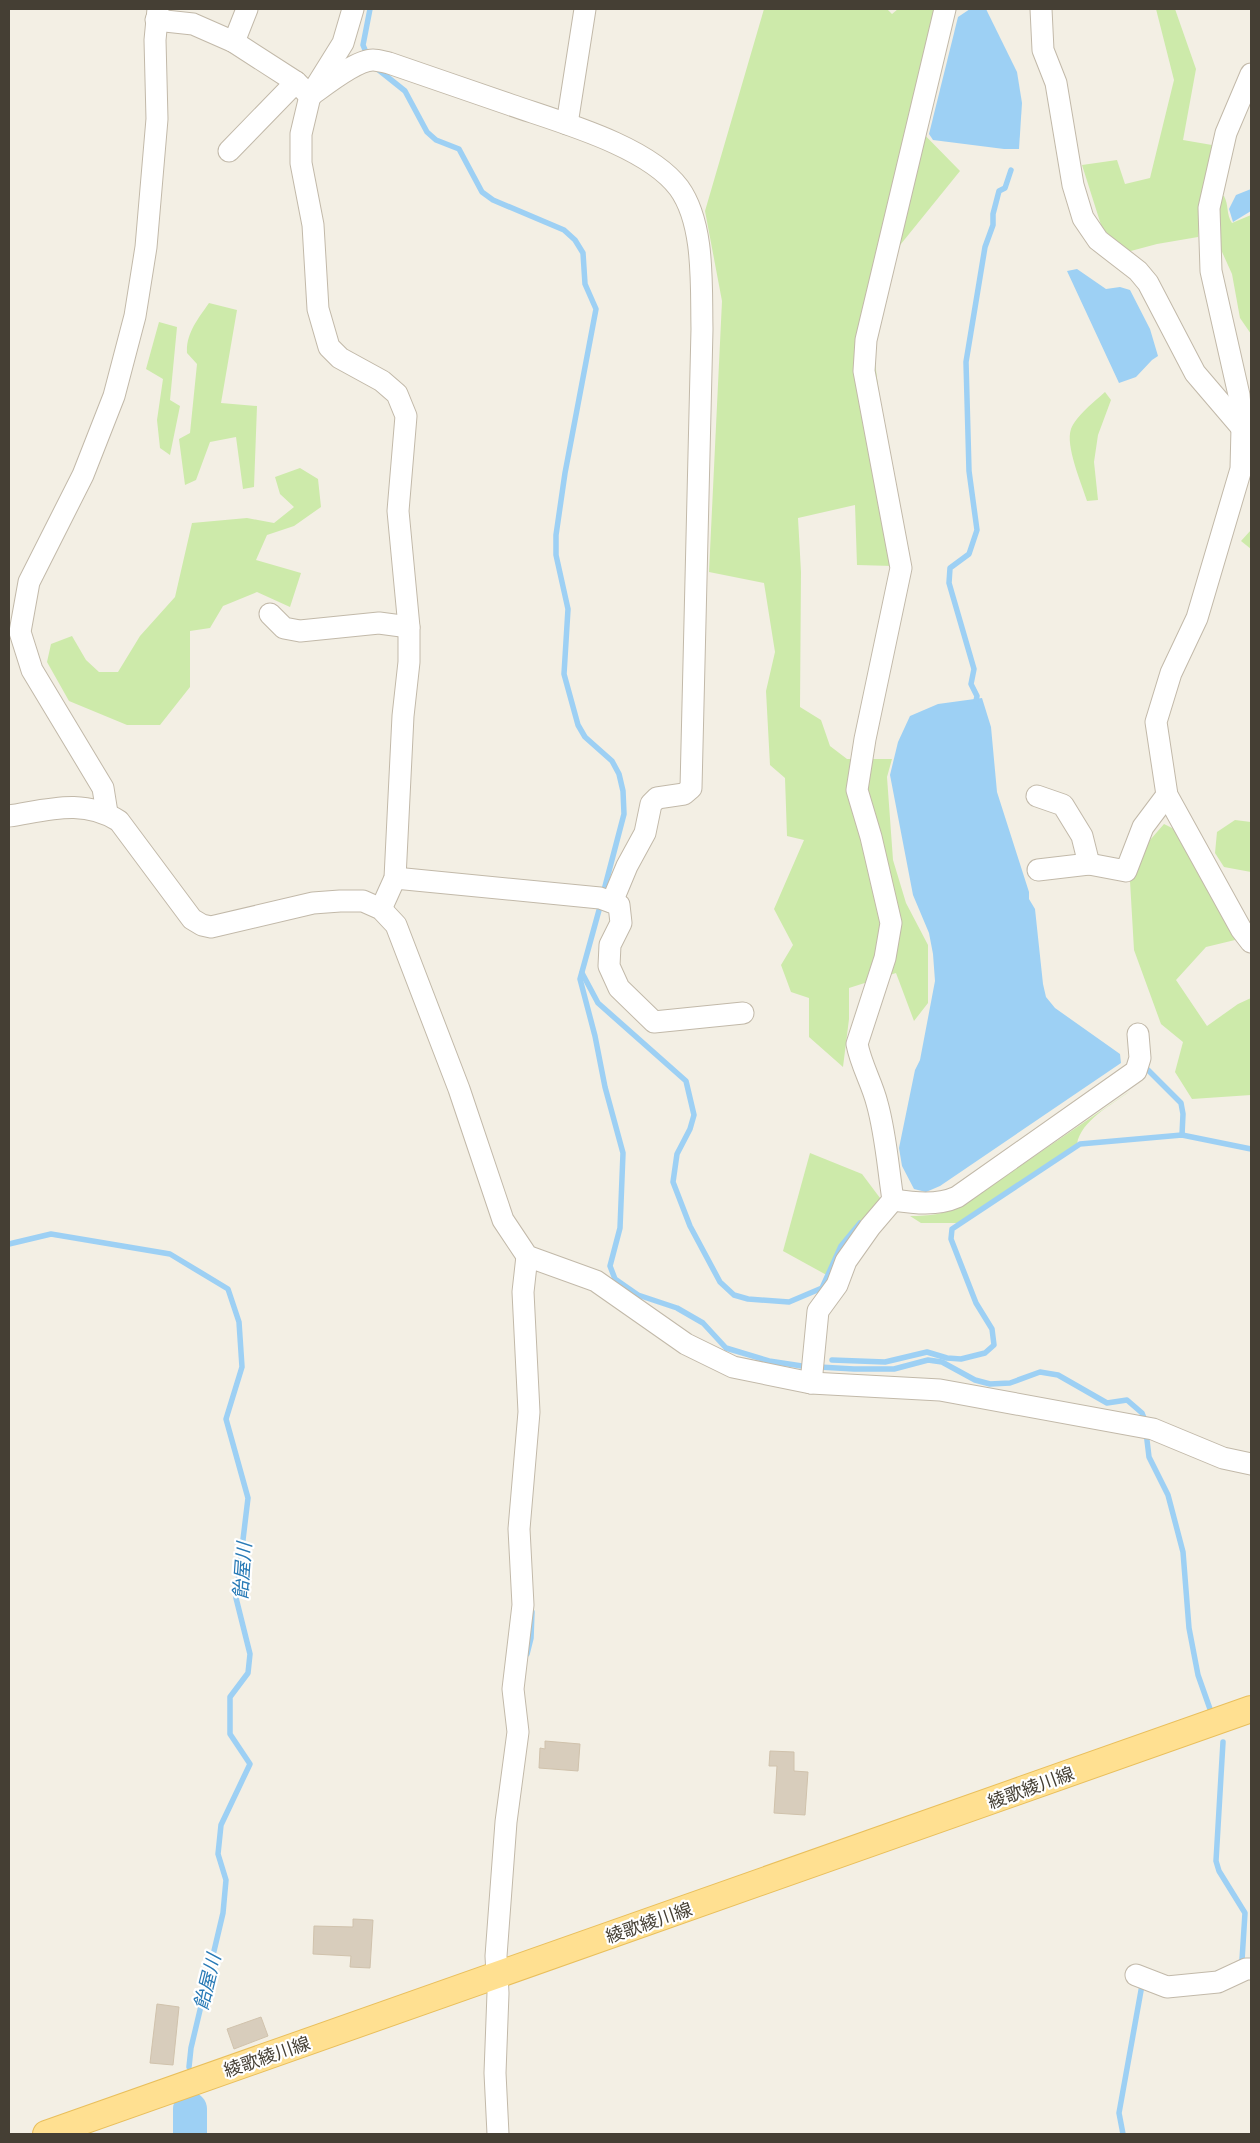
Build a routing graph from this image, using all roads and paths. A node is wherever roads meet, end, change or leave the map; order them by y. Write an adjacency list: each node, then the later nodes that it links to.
1 (247, 9): 7 (street)
2 (353, 9): 9 (street)
3 (585, 9): 10 (street)
4 (945, 9): 27 (street)
5 (1041, 9): 12 (street)
6 (157, 14): 7 (street); 17 (street)
7 (234, 42): 9 (street)
8 (1251, 74): 12 (street)
9 (303, 89): 10 (street); 11 (street); 14 (street)
10 (567, 124): 22 (street)
11 (229, 151)
12 (1242, 428): 15 (street)
13 (270, 614): 14 (street)
14 (409, 627): 21 (street)
15 (1167, 795): 19 (street); 24 (street)
16 (1038, 796): 19 (street)
17 (108, 813): 18 (street); 23 (street)
18 (9, 816)
19 (1089, 864): 20 (street)
20 (1038, 870)
21 (394, 878): 22 (street); 23 (street)
22 (605, 900): 25 (street)
23 (380, 909): 28 (street)
24 (1251, 942)
25 (743, 1013)
26 (1138, 1034): 27 (street)
27 (892, 1200): 29 (street)
28 (527, 1256): 29 (street); 33 (street)
29 (812, 1372): 30 (street)
30 (1251, 1464)
31 (1251, 1709): 33 (main road, 綾歌綾川線)
32 (1251, 1969): 34 (street)
33 (497, 1976): 35 (main road, 綾歌綾川線); 36 (street)
34 (1144, 1978)
35 (46, 2134)
36 (498, 2134)

